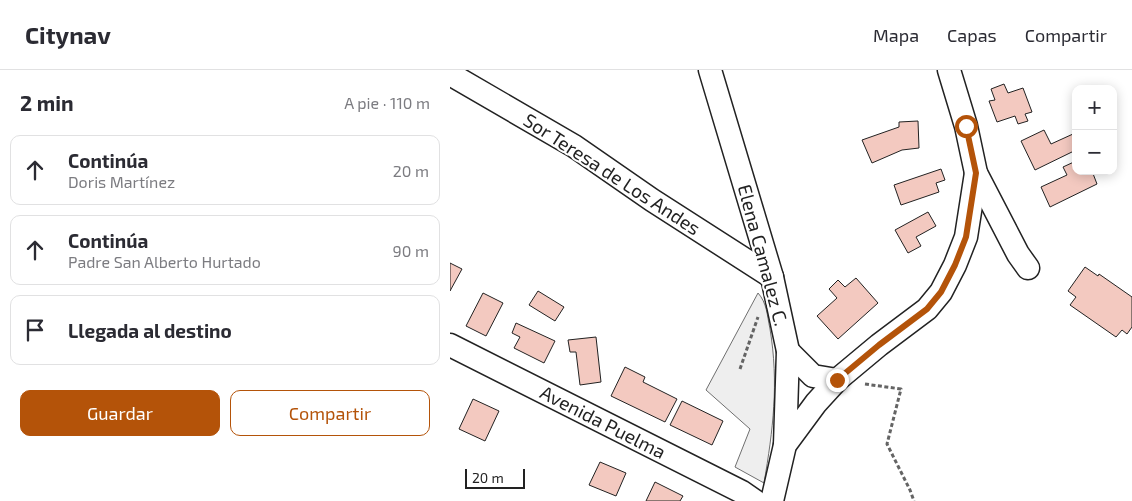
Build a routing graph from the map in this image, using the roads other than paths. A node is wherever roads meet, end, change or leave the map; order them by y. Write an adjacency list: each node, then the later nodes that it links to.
1 (710, 70): 6 (street, Elena Camalez C.)
2 (949, 70): 4 (street)
3 (450, 74): 6 (street, Sor Teresa de Los Andes)
4 (976, 173): 5 (street); 9 (street)
5 (1024, 261)
6 (772, 277): 8 (street, Elena Camalez C.)
7 (450, 345): 11 (street, Avenida Puelma)
8 (788, 351): 9 (street); 10 (street, Elena Camalez C.)
9 (837, 380): 10 (street)
10 (785, 445): 12 (street)
11 (755, 501)
12 (772, 501)

